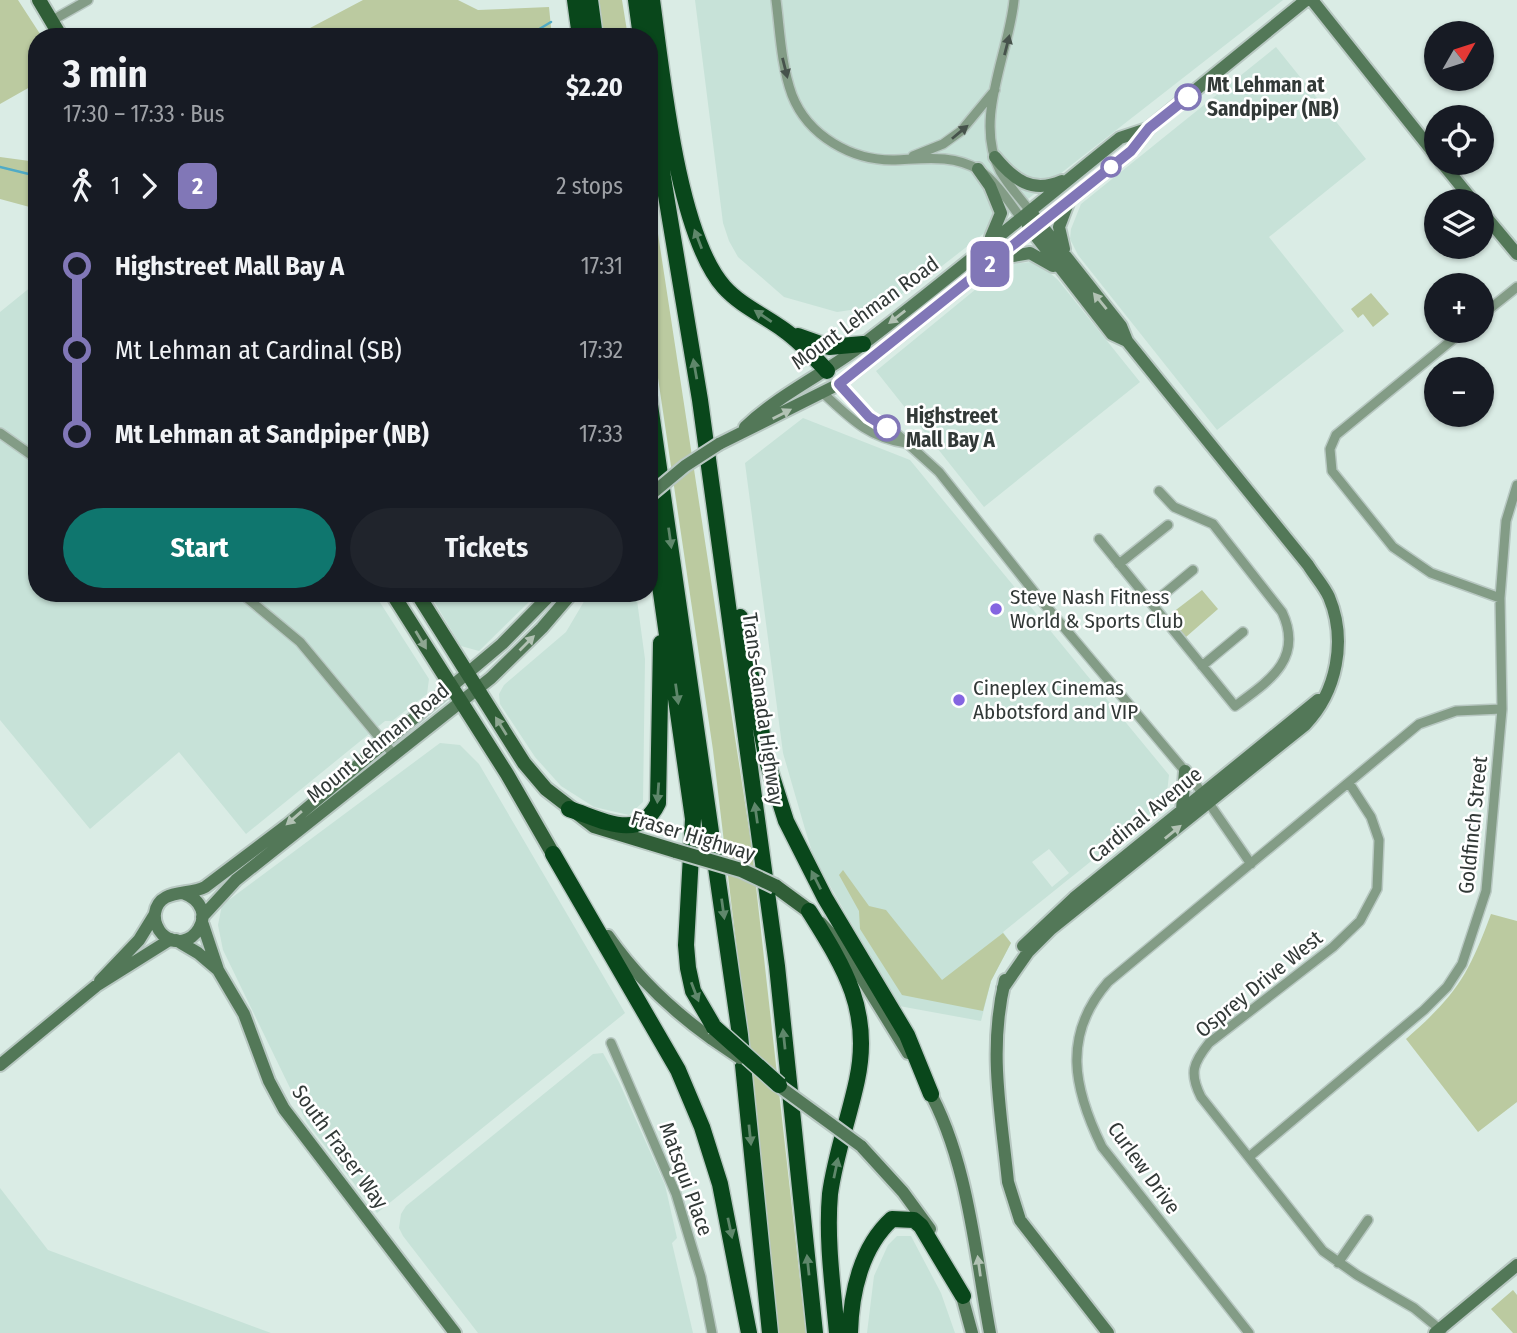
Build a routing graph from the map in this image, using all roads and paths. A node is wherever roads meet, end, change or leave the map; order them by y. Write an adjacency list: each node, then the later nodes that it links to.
1 (38, 0): 11 (main road)
2 (88, 0): 11 (street)
3 (575, 0): 13 (highway)
4 (590, 0): 14 (highway)
5 (636, 0): 15 (highway)
6 (652, 0): 16 (highway, one-way to 6)
7 (776, 0): 23 (street, one-way to 23)
8 (1014, 0): 18 (street, one-way to 8)
9 (1306, 0): 19 (main road, Mount Lehman Road)
10 (1312, 0): 20 (main road)
11 (51, 21): 12 (main road)
12 (55, 28)
13 (579, 28)
14 (594, 28)
15 (640, 28)
16 (656, 28)
17 (658, 42): 38 (highway, one-way to 17)
18 (996, 89): 22 (street); 23 (street, one-way to 18)
19 (1149, 128): 26 (main road, Mount Lehman Road); 28 (main road, Mount Lehman Road)
20 (1424, 141)
21 (658, 147): 45 (highway, Trans-Canada Highway, one-way to 21)
22 (995, 157): 26 (main road); 29 (street)
23 (910, 158): 24 (street)
24 (978, 169): 29 (street); 32 (main road)
25 (1451, 175): 27 (main road)
26 (1072, 176): 29 (main road, Mount Lehman Road)
27 (1463, 189)
28 (1070, 200): 31 (main road, Mount Lehman Road); 35 (main road)
29 (1026, 214): 31 (main road, Cardinal Avenue); 32 (main road, Mount Lehman Road)
30 (1494, 226): 33 (main road)
31 (1036, 227): 34 (main road, Mount Lehman Road); 35 (main road, Cardinal Avenue)
32 (982, 250): 40 (main road, Mount Lehman Road, one-way to 40)
33 (1517, 254)
34 (991, 263): 35 (main road); 43 (main road, Mount Lehman Road)
35 (1066, 269): 78 (main road, Cardinal Avenue)
36 (1517, 287): 37 (street)
37 (1494, 305)
38 (785, 331): 40 (highway); 41 (highway)
39 (1448, 343): 60 (street)
40 (863, 344): 41 (main road, Mount Lehman Road)
41 (827, 371): 42 (main road, Mount Lehman Road); 43 (main road)
42 (812, 381): 44 (main road); 46 (main road, Mount Lehman Road)
43 (839, 384): 44 (main road, Mount Lehman Road); 48 (street)
44 (824, 394): 46 (main road, Mount Lehman Road, one-way to 44); 48 (street)
45 (700, 400): 95 (highway, one-way to 45); 106 (highway, Trans-Canada Highway, one-way to 45)
46 (739, 432): 52 (main road, Mount Lehman Road, bridge)
47 (0, 433): 49 (street)
48 (907, 443): 76 (street)
49 (28, 453)
50 (658, 461): 105 (highway, one-way to 105)
51 (1517, 485): 60 (street, Goldfinch Street)
52 (658, 488)
53 (1158, 491): 68 (street)
54 (1168, 525): 56 (street)
55 (1099, 539): 56 (street)
56 (1119, 564): 66 (street)
57 (658, 565): 59 (highway)
58 (1193, 570): 66 (street)
59 (660, 578): 79 (highway, one-way to 79); 91 (highway, one-way to 91)
60 (1500, 598): 73 (street, Goldfinch Street)
61 (253, 602): 74 (street)
62 (398, 602): 70 (main road, one-way to 70)
63 (423, 602): 69 (main road, Fraser Highway)
64 (543, 602): 69 (main road, Mount Lehman Road)
65 (564, 602): 71 (main road, Mount Lehman Road, one-way to 65)
66 (1152, 604): 68 (street)
67 (1243, 632): 68 (street)
68 (1202, 666)
69 (467, 672): 70 (main road, Mount Lehman Road); 71 (main road, Fraser Highway)
70 (450, 687): 72 (main road); 74 (main road, Mount Lehman Road)
71 (477, 689): 72 (main road, Mount Lehman Road); 79 (main road, Fraser Highway, one-way to 71)
72 (459, 702): 75 (main road, Mount Lehman Road); 81 (main road)
73 (1502, 709): 77 (street, Curlew Drive); 96 (street, Goldfinch Street)
74 (384, 743): 75 (street); 83 (main road, Mount Lehman Road, one-way to 83)
75 (394, 754): 86 (main road, Mount Lehman Road)
76 (1185, 771): 78 (street); 80 (main road)
77 (1349, 783): 82 (street, Curlew Drive); 96 (street, Osprey Drive West)
78 (1205, 799): 80 (main road, Cardinal Avenue); 82 (street); 90 (main road, Cardinal Avenue, one-way to 78)
79 (569, 809): 84 (main road, Fraser Highway, bridge)
80 (1182, 810): 90 (main road, Cardinal Avenue)
81 (553, 854): 91 (main road); 104 (highway, one-way to 104)
82 (1251, 864): 112 (street, Curlew Drive)
83 (183, 893): 85 (main road); 86 (main road)
84 (808, 911): 95 (main road, Fraser Highway); 107 (highway, one-way to 84)
85 (155, 914): 87 (main road); 89 (main road)
86 (202, 920): 87 (main road); 88 (main road, South Fraser Way)
87 (173, 940): 88 (main road, South Fraser Way); 89 (main road)
88 (218, 970): 102 (main road, South Fraser Way)
89 (96, 986): 93 (main road)
90 (1003, 988): 111 (main road, Cardinal Avenue)
91 (713, 1033): 94 (highway, bridge)
92 (611, 1043): 103 (street, Matsqui Place)
93 (0, 1065)
94 (779, 1085): 100 (main road, bridge)
95 (931, 1094): 110 (main road, Fraser Highway, one-way to 95)
96 (1249, 1157): 98 (street, Osprey Drive West)
97 (1368, 1220): 98 (street)
98 (1338, 1263): 101 (street, Osprey Drive West)
99 (1517, 1265): 101 (main road)
100 (962, 1296): 108 (highway); 109 (main road)
101 (1440, 1332)
102 (455, 1333)
103 (712, 1333)
104 (749, 1333)
105 (770, 1333)
106 (815, 1333)
107 (837, 1333)
108 (850, 1333)
109 (972, 1333)
110 (990, 1333)
111 (1108, 1333)
112 (1249, 1333)

